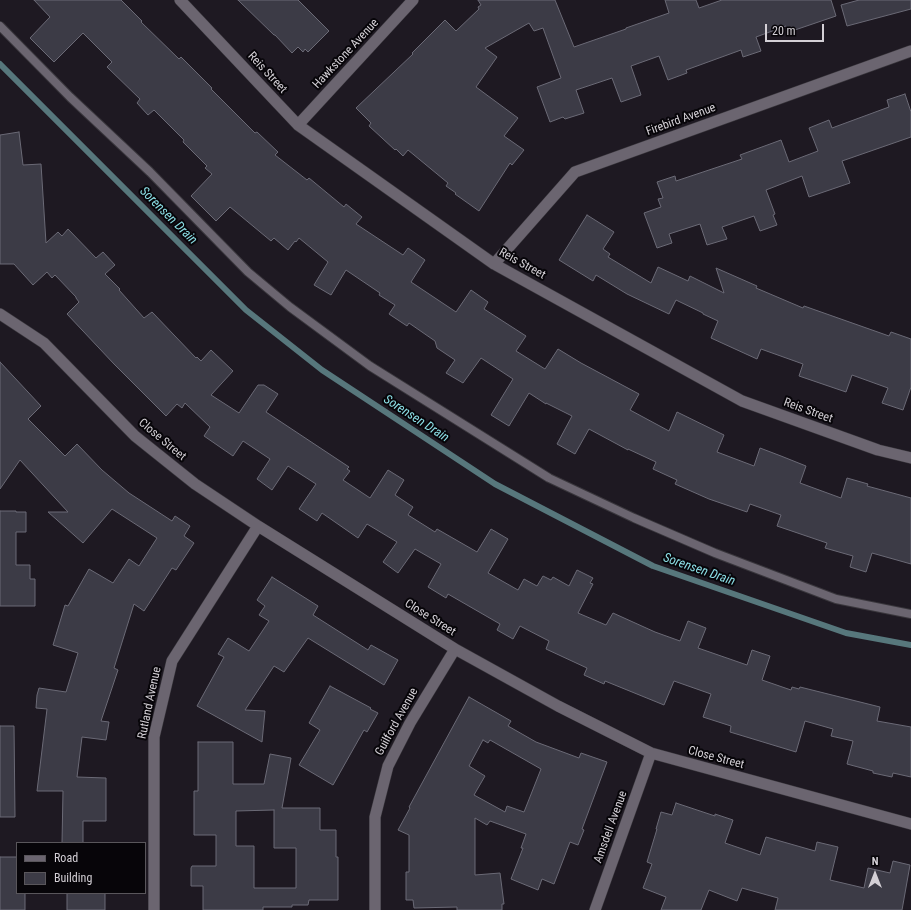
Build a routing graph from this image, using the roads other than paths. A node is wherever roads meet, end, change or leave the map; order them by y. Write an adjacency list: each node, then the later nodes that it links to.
1 (180, 0): 5 (street, Reis Street)
2 (413, 0): 5 (street, Hawkstone Avenue)
3 (0, 26): 10 (lane)
4 (911, 51): 6 (street, Firebird Avenue)
5 (298, 125): 6 (street, Reis Street)
6 (494, 264): 8 (street, Reis Street)
7 (0, 314): 9 (street, Close Street)
8 (911, 458)
9 (258, 526): 11 (street, Close Street); 14 (street, Rutland Avenue)
10 (911, 614)
11 (455, 649): 12 (street, Close Street); 15 (street, Guilford Avenue)
12 (651, 753): 13 (street, Close Street); 16 (street, Amsdell Avenue)
13 (911, 824)
14 (154, 910)
15 (375, 910)
16 (595, 910)

